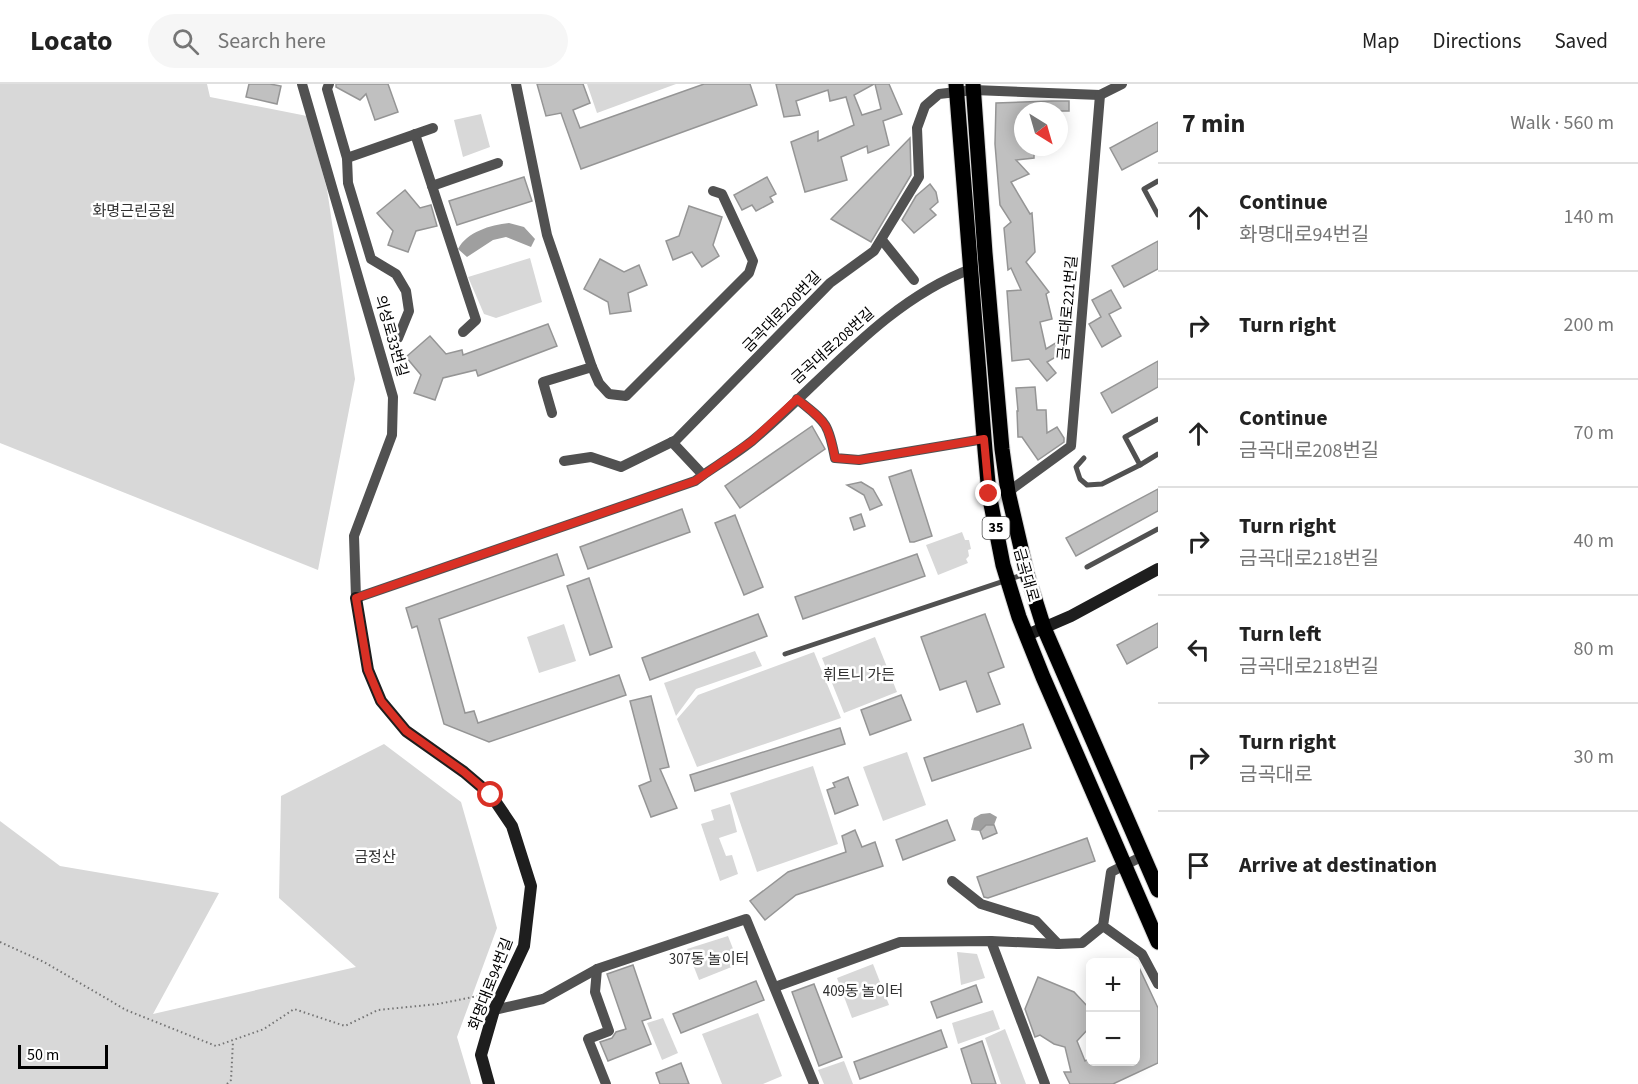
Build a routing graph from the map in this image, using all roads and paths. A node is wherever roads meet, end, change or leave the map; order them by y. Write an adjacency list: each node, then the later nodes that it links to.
1 (302, 84): 38 (street, 의성로33번길)
2 (329, 84): 10 (street)
3 (516, 84): 21 (street)
4 (1122, 84): 7 (street)
5 (973, 87): 6 (street, 금곡대로200번길); 7 (street, 금곡대로200번길); 32 (main road, 금곡대로 / 35)
6 (956, 88): 16 (street, 금곡대로200번길); 17 (main road, 금곡대로 / 35)
7 (1101, 95): 32 (street, 금곡대로221번길)
8 (433, 128): 9 (street)
9 (415, 134): 10 (street); 13 (street)
10 (346, 158): 20 (street)
11 (498, 163): 13 (street)
12 (1158, 181): 15 (lane)
13 (432, 186): 19 (street)
14 (713, 191): 21 (street)
15 (1158, 215)
16 (882, 240): 18 (street); 26 (street, 금곡대로200번길)
17 (971, 269): 22 (street, 금곡대로208번길); 25 (main road, 금곡대로 / 35)
18 (914, 280)
19 (463, 332)
20 (398, 338)
21 (592, 367): 23 (street)
22 (797, 399): 25 (street); 31 (street, 금곡대로208번길)
23 (552, 413)
24 (1158, 419): 30 (lane)
25 (984, 439): 37 (main road, 금곡대로 / 35)
26 (672, 442): 29 (street, 금곡대로200번길); 31 (street)
27 (1158, 454): 30 (lane)
28 (1084, 458): 30 (lane)
29 (564, 461)
30 (1140, 465)
31 (703, 475): 38 (street, 금곡대로208번길)
32 (1008, 492): 36 (main road, 금곡대로 / 35)
33 (1158, 529): 34 (lane)
34 (1087, 567)
35 (1158, 569): 39 (street)
36 (1027, 574): 37 (lane); 39 (main road, 금곡대로 / 35)
37 (1007, 579): 40 (main road, 금곡대로 / 35); 41 (lane)
38 (356, 598): 54 (street, 화명대로94번길)
39 (1044, 628): 40 (street); 42 (main road, 금곡대로 / 35)
40 (1027, 635): 43 (main road, 금곡대로 / 35)
41 (785, 654)
42 (1143, 856): 43 (street); 45 (main road, 금곡대로 / 35)
43 (1126, 865): 46 (street); 49 (main road, 금곡대로 / 35)
44 (952, 881): 50 (street)
45 (1158, 890)
46 (1103, 926): 50 (street); 52 (street)
47 (991, 941): 50 (street); 53 (street); 60 (street)
48 (0, 942): 55 (path)
49 (1158, 942)
50 (1058, 944)
51 (597, 969): 53 (street); 54 (street); 58 (street)
52 (1158, 984)
53 (775, 987): 59 (street)
54 (494, 1010): 55 (path); 57 (street, 화명대로94번길)
55 (233, 1040): 56 (path)
56 (227, 1084)
57 (489, 1084)
58 (606, 1084)
59 (814, 1084)
60 (1045, 1084)

